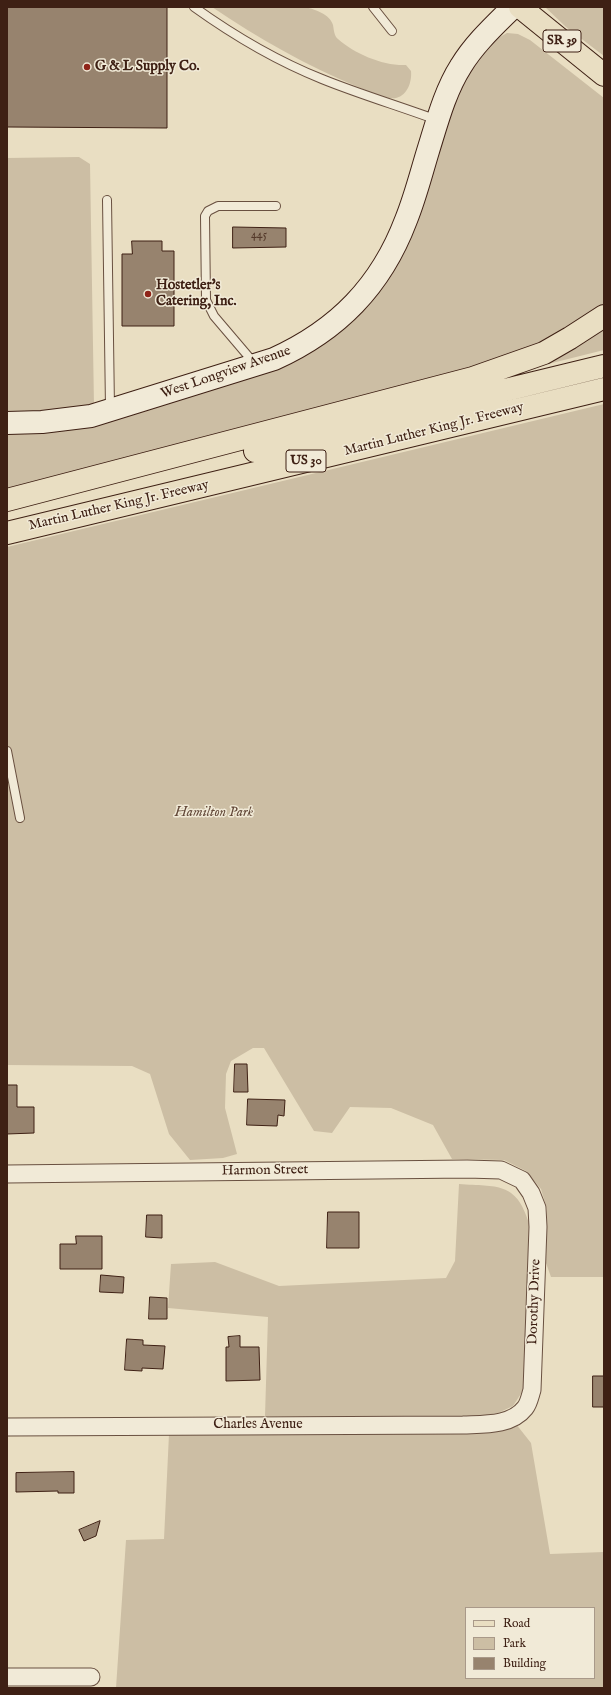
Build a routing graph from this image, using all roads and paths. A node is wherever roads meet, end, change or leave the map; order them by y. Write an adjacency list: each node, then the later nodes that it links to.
1 (194, 7): 7 (lane)
2 (373, 7): 5 (lane)
3 (514, 7): 7 (street, West Longview Avenue)
4 (520, 7): 6 (main road, SR 39)
5 (392, 30)
6 (604, 75)
7 (438, 120): 11 (street, West Longview Avenue)
8 (107, 200): 14 (lane)
9 (276, 206): 11 (lane)
10 (604, 316): 16 (main road)
11 (256, 365): 14 (street, West Longview Avenue)
12 (604, 366): 17 (main road, Martin Luther King Jr. Freeway / US 30)
13 (604, 389): 18 (main road, Martin Luther King Jr. Freeway / US 30)
14 (110, 411): 15 (street, West Longview Avenue)
15 (7, 423)
16 (7, 500)
17 (7, 510)
18 (7, 533)
19 (7, 751): 20 (lane)
20 (20, 818)
21 (7, 1174): 22 (street, Harmon Street)
22 (522, 1180): 23 (street, Dorothy Drive)
23 (508, 1419): 24 (street, Charles Avenue)
24 (7, 1427)
25 (7, 1677): 26 (street)
26 (91, 1677)

